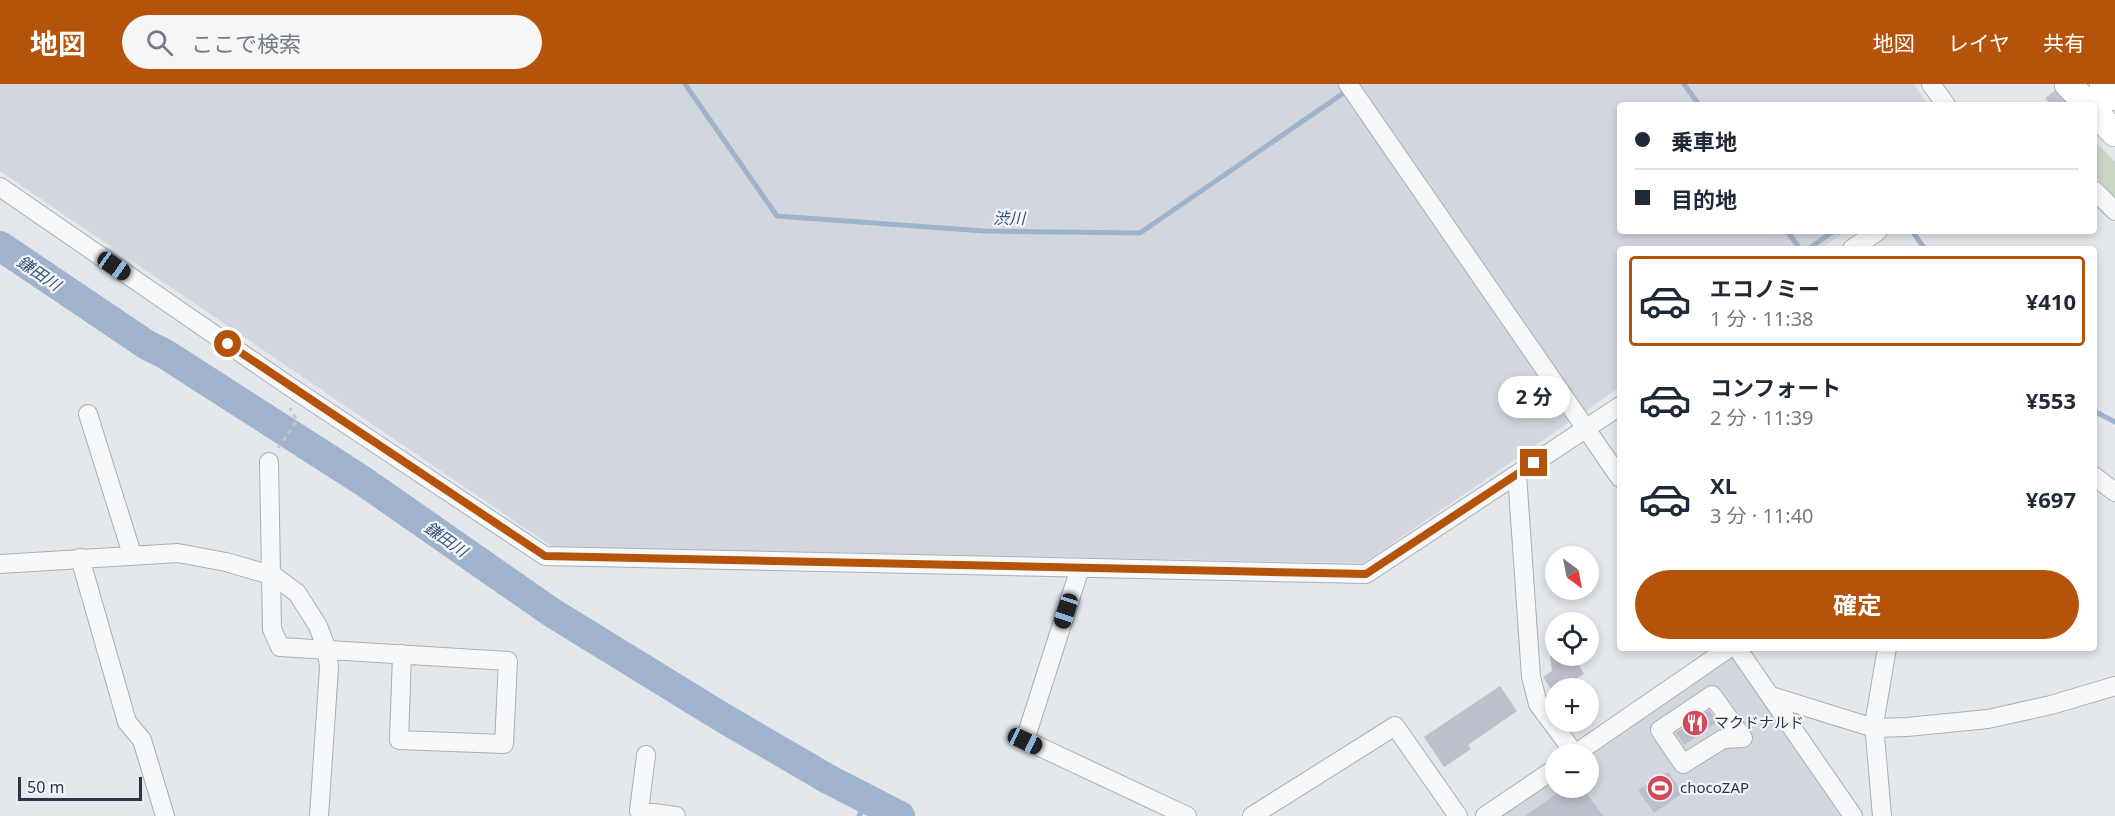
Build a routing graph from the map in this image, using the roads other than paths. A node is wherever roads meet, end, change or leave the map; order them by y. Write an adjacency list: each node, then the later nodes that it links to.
1 (1348, 84): 17 (street)
2 (1931, 84): 6 (street)
3 (2068, 84): 7 (highway)
4 (2103, 84): 5 (highway)
5 (2115, 97)
6 (1944, 102)
7 (2085, 102)
8 (2097, 115): 9 (highway)
9 (2115, 133)
10 (0, 187): 26 (street)
11 (2097, 193): 12 (street)
12 (2115, 211)
13 (1874, 234): 14 (street)
14 (1856, 246)
15 (1617, 408): 17 (street)
16 (88, 414): 23 (street)
17 (1586, 429): 19 (street); 20 (street)
18 (269, 462): 27 (street)
19 (1517, 474): 26 (street); 36 (street)
20 (1617, 474)
21 (2097, 478): 22 (street)
22 (2115, 492)
23 (132, 554): 24 (street); 27 (street)
24 (80, 558): 25 (street); 40 (street)
25 (0, 564)
26 (1080, 568): 43 (street)
27 (270, 575): 28 (street); 28 (street)
28 (327, 650): 32 (street); 41 (street)
29 (1725, 651): 37 (street)
30 (1739, 651): 34 (street)
31 (1887, 651): 35 (street)
32 (402, 654): 32 (street)
33 (2115, 686): 35 (street)
34 (1771, 696): 35 (street); 47 (street)
35 (1874, 728): 48 (street)
36 (1568, 744)
37 (1590, 744)
38 (646, 755): 42 (street)
39 (1545, 775): 46 (street)
40 (165, 816)
41 (319, 816)
42 (676, 816)
43 (1187, 816)
44 (1252, 816): 45 (street)
45 (1458, 816)
46 (1485, 816)
47 (1853, 816)
48 (1882, 816)

